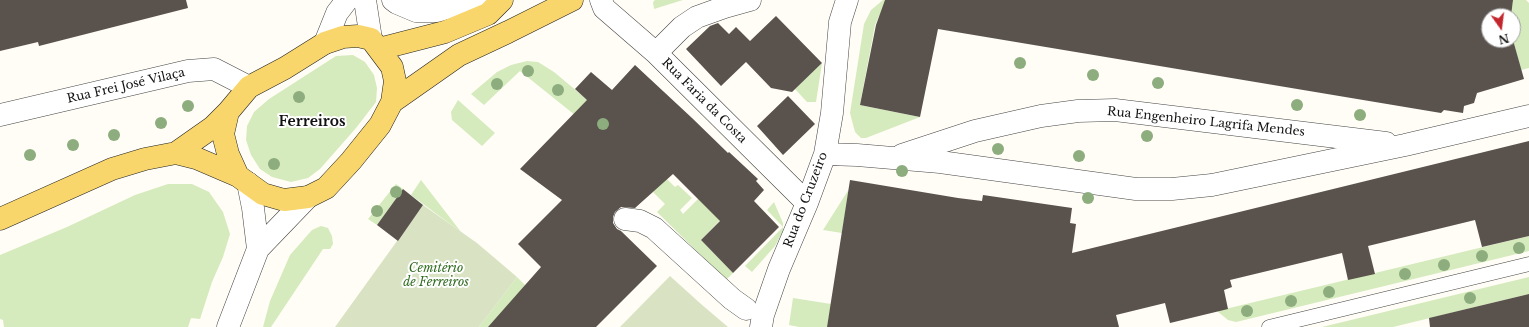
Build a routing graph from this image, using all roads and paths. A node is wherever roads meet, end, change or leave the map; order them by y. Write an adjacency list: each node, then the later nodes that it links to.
1 (347, 0): 10 (street)
2 (365, 0): 11 (street)
3 (393, 0): 4 (street)
4 (497, 0)
5 (502, 0): 11 (main road)
6 (572, 0): 14 (main road)
7 (601, 0): 12 (street, Rua Faria da Costa)
8 (750, 0): 12 (street)
9 (847, 0): 20 (street, Rua do Cruzeiro)
10 (325, 43): 11 (main road); 13 (main road)
11 (375, 44): 14 (main road)
12 (656, 53): 24 (street, Rua Faria da Costa)
13 (249, 87): 15 (main road); 16 (street, Rua Frei José Vilaça)
14 (392, 102): 23 (main road)
15 (228, 112): 19 (main road); 22 (main road)
16 (0, 115)
17 (1529, 116): 18 (street, Rua Engenheiro Lagrifa Mendes)
18 (1405, 145): 21 (street, Rua Engenheiro Lagrifa Mendes); 21 (street, Rua Engenheiro Lagrifa Mendes)
19 (176, 153): 22 (main road); 25 (main road)
20 (824, 154): 21 (street, Rua Engenheiro Lagrifa Mendes); 24 (street, Rua do Cruzeiro)
21 (892, 158)
22 (243, 180): 23 (main road); 27 (street)
23 (308, 197): 27 (street)
24 (807, 203): 31 (street, Rua do Cruzeiro)
25 (0, 219)
26 (625, 219): 29 (street)
27 (258, 249): 30 (street)
28 (1529, 264): 32 (lane)
29 (746, 309)
30 (228, 327)
31 (761, 327)
32 (1269, 327)

